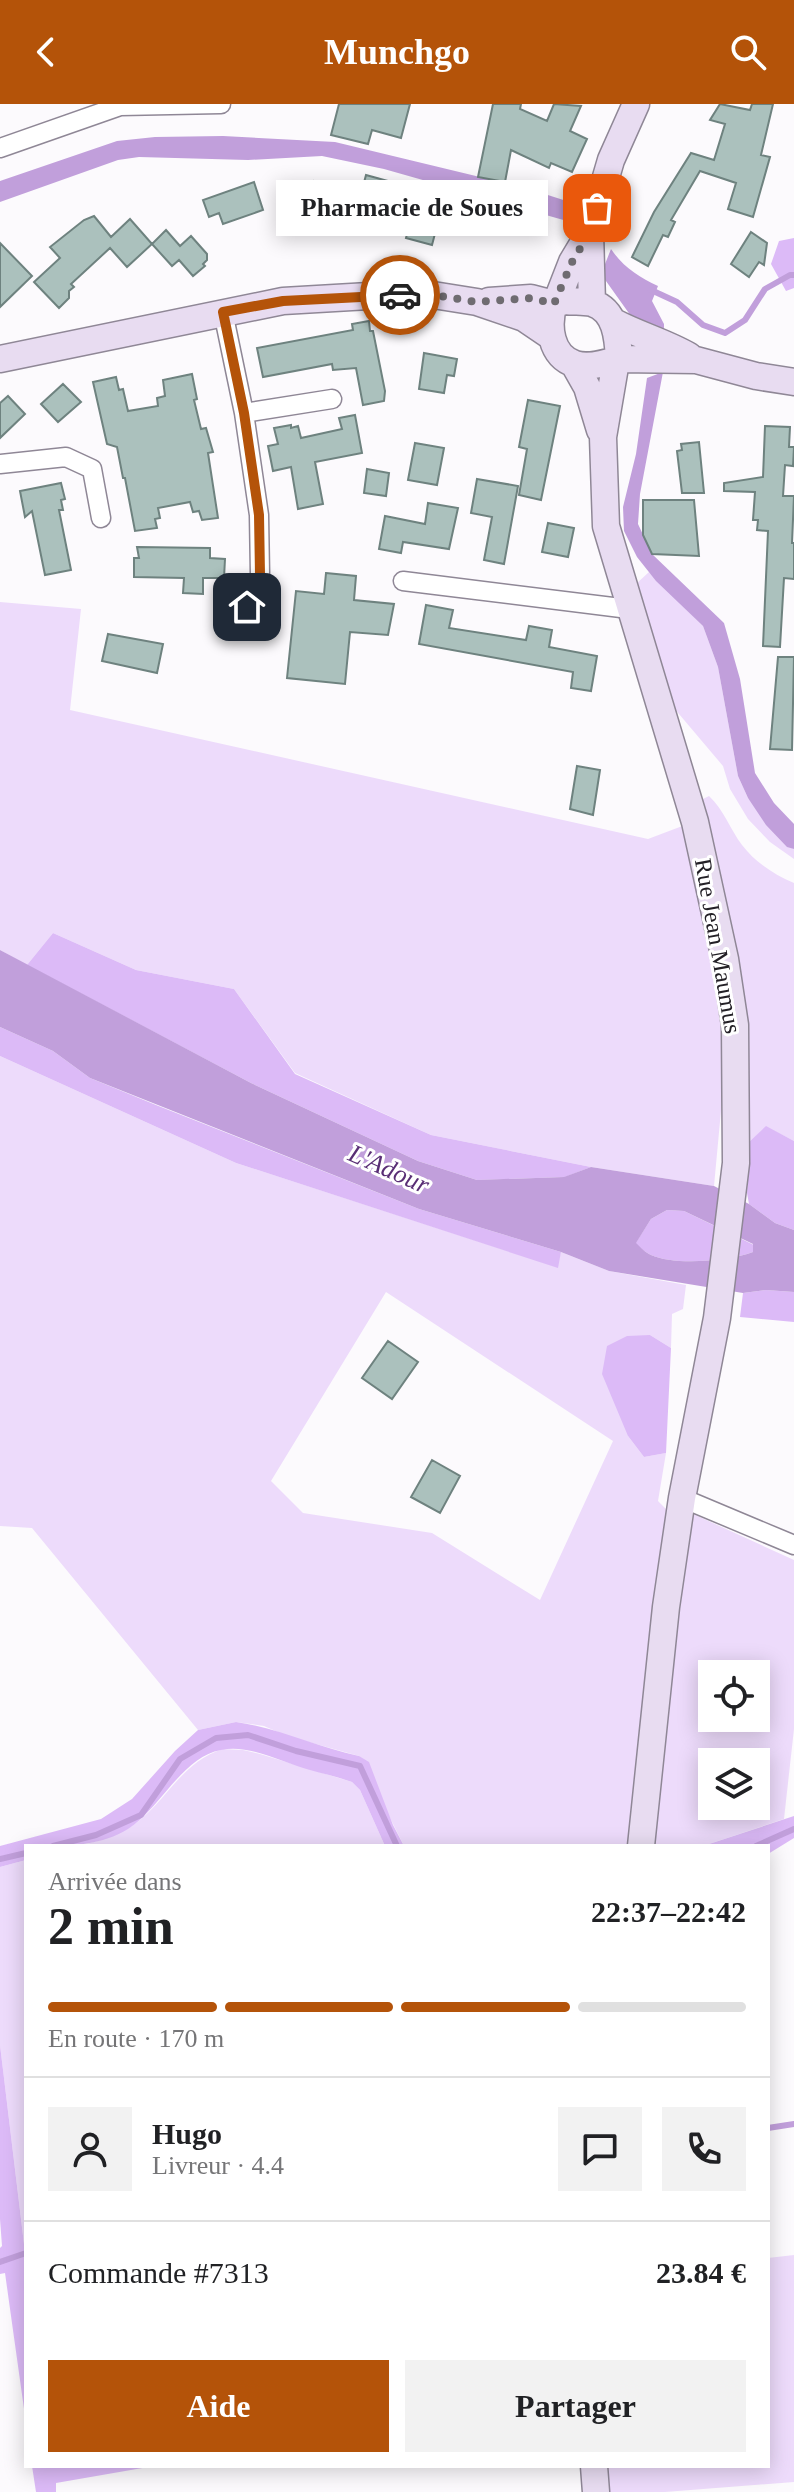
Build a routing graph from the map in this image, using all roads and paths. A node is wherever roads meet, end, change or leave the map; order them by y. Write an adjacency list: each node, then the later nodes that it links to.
1 (221, 104): 3 (street)
2 (636, 104): 4 (main road)
3 (0, 148)
4 (590, 232): 6 (main road); 7 (main road)
5 (477, 302): 7 (main road); 8 (main road); 10 (main road)
6 (592, 303): 7 (main road); 9 (main road)
7 (555, 304): 10 (main road)
8 (223, 312): 11 (main road); 17 (street)
9 (614, 322): 12 (main road); 13 (main road)
10 (552, 337): 14 (main road)
11 (0, 359)
12 (617, 360): 13 (main road); 14 (main road); 18 (main road)
13 (696, 360): 15 (main road)
14 (574, 364): 18 (main road)
15 (794, 382)
16 (332, 399): 17 (street)
17 (244, 413): 22 (street)
18 (603, 437): 23 (main road, Rue Jean Maumus)
19 (0, 464): 20 (street)
20 (101, 518)
21 (403, 581): 23 (street)
22 (247, 607)
23 (629, 609): 24 (main road, Rue Jean Maumus)
24 (682, 1498): 25 (street); 26 (main road, Rue Jean Maumus)
25 (794, 1545)
26 (641, 1844)
27 (594, 2468): 28 (main road)
28 (596, 2492)

